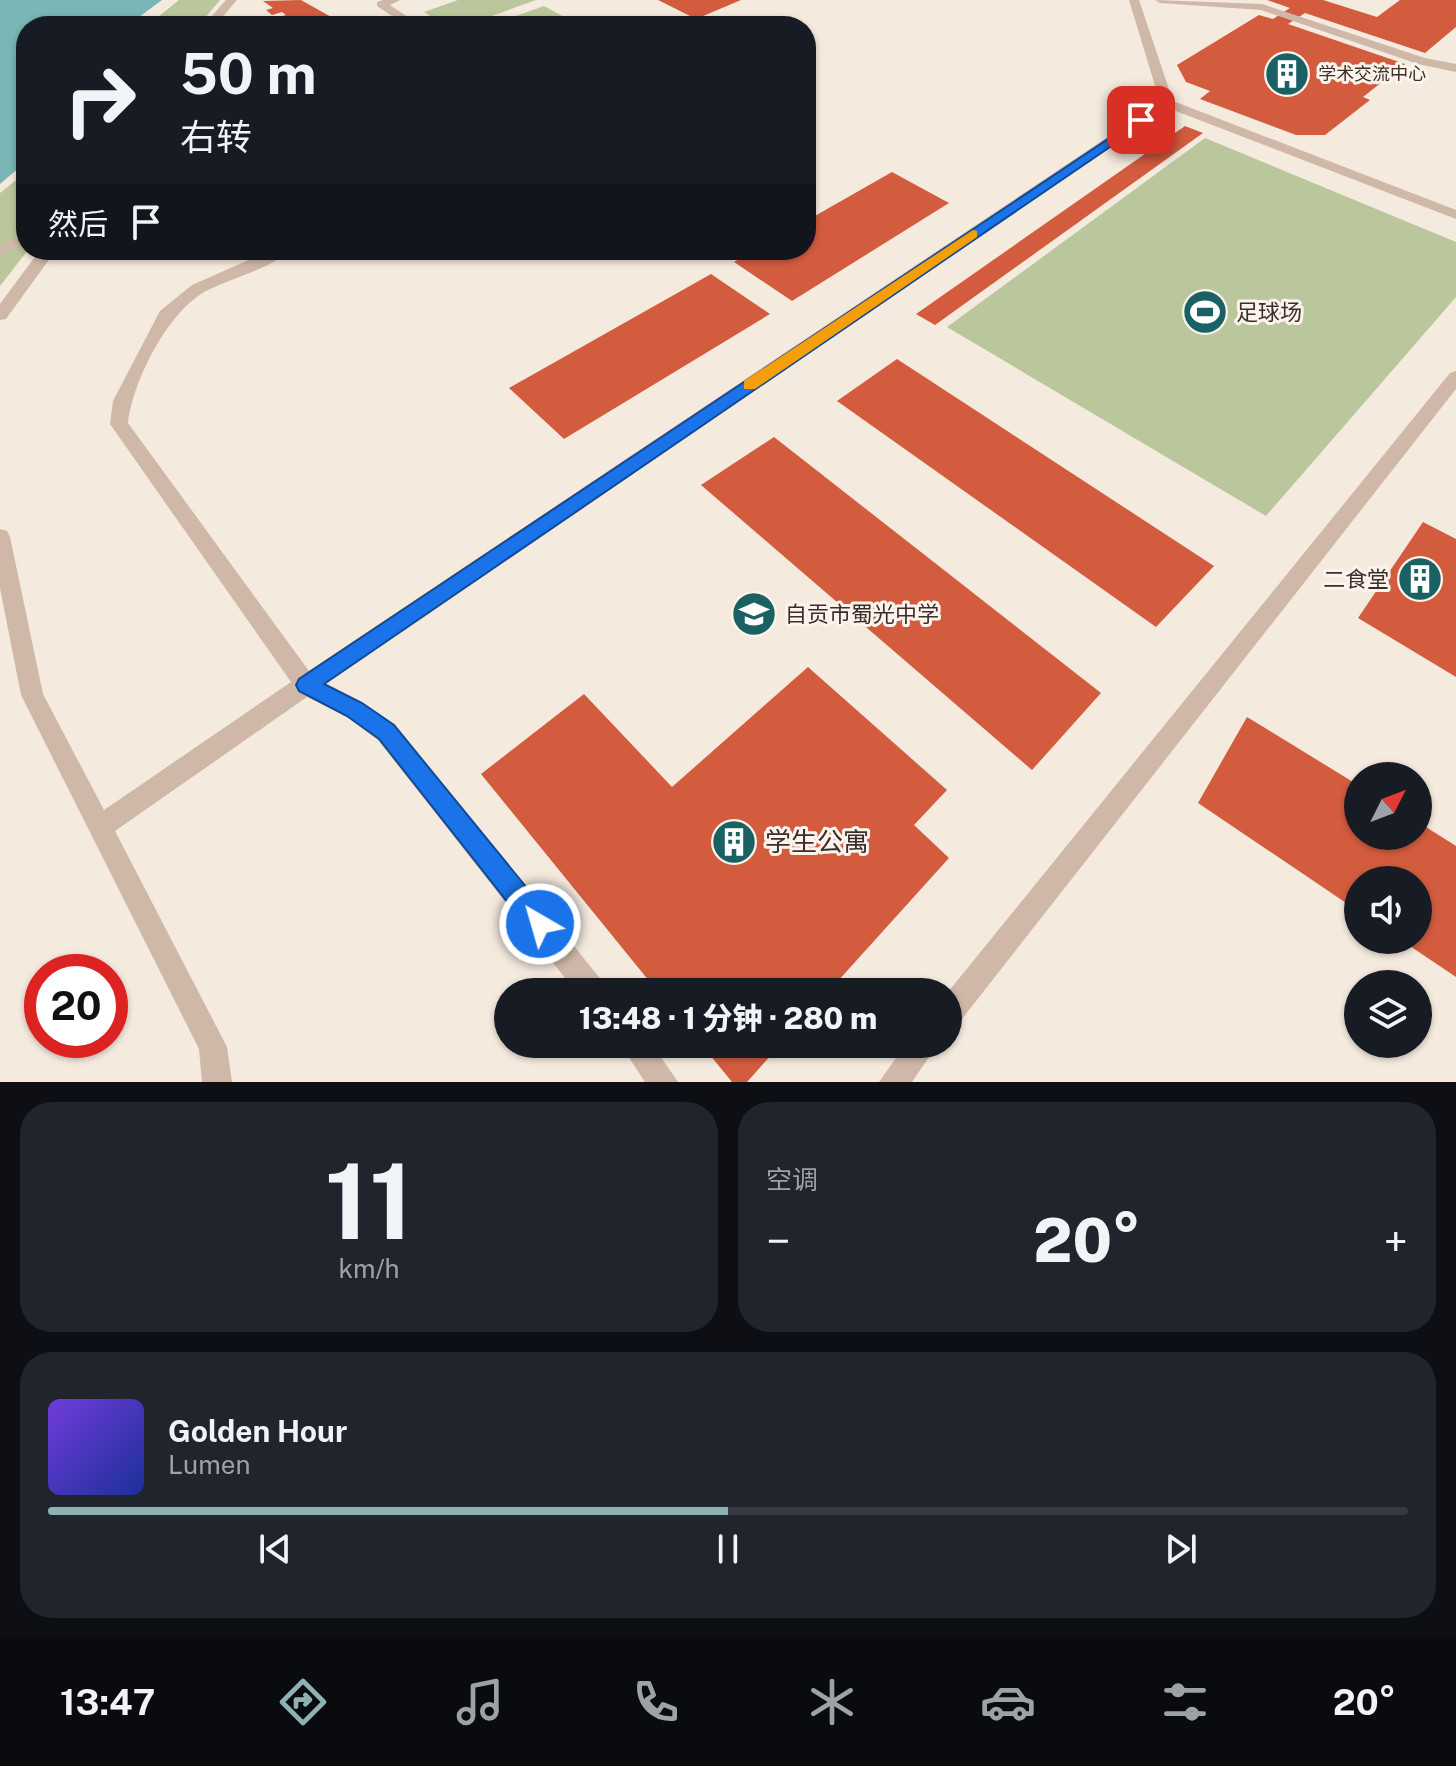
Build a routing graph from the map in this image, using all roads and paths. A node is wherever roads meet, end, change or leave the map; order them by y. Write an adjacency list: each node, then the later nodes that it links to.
1 (232, 0): 5 (street)
2 (395, 0): 6 (street)
3 (1134, 0): 8 (street)
4 (1160, 0): 7 (street)
5 (218, 16)
6 (400, 16)
7 (1456, 68)
8 (1167, 103): 9 (street); 15 (street)
9 (1456, 215)
10 (41, 260): 12 (street)
11 (261, 260): 15 (street)
12 (0, 315)
13 (1456, 377): 18 (street)
14 (0, 537): 16 (street)
15 (306, 685): 16 (street); 17 (street)
16 (100, 827): 21 (street)
17 (582, 978)
18 (962, 996)
19 (645, 1058): 22 (street)
20 (913, 1058): 23 (street)
21 (217, 1082)
22 (663, 1082)
23 (894, 1082)

